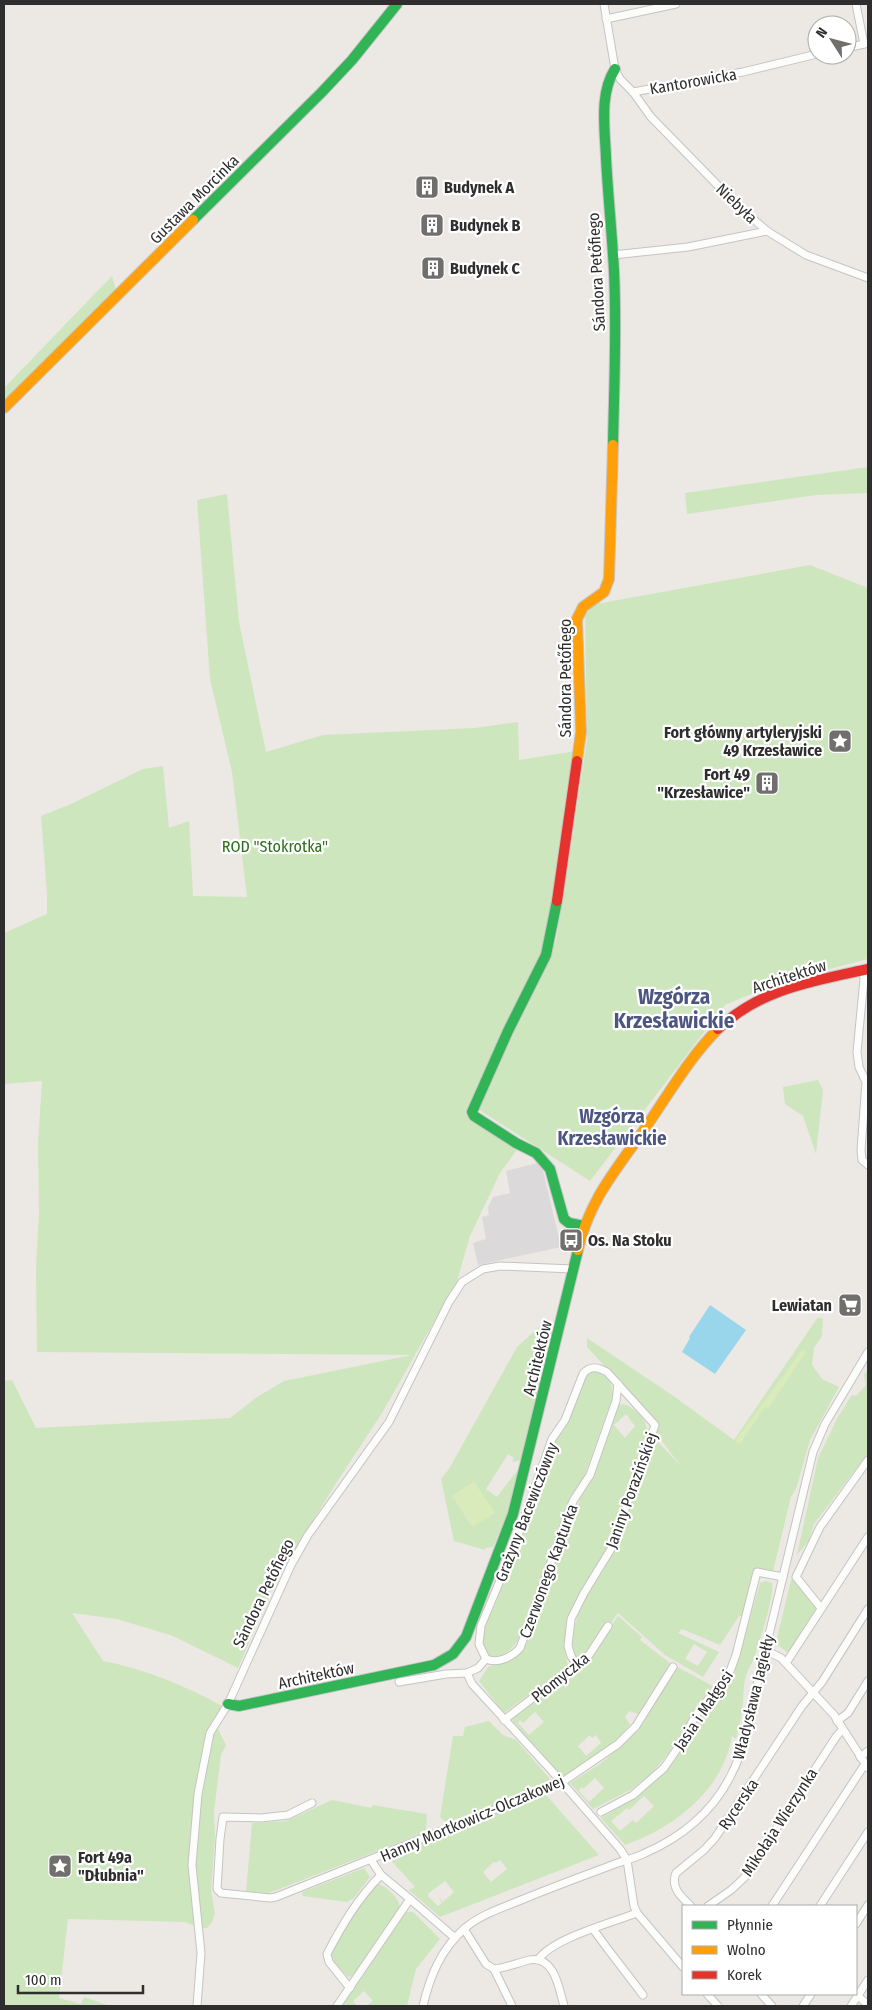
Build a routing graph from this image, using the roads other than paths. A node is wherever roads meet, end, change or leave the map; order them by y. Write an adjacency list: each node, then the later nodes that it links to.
1 (397, 4): 13 (street, Gustawa Morcinka)
2 (604, 4): 5 (street)
3 (676, 4): 5 (street)
4 (856, 4): 6 (street)
5 (606, 18): 8 (street)
6 (866, 43)
7 (807, 56): 9 (street, Kantorowicka)
8 (614, 69): 9 (street, Kantorowicka); 11 (street, Sándora Petőfiego)
9 (634, 92): 10 (street, Niebyła)
10 (767, 231): 11 (street); 12 (street, Niebyła)
11 (613, 255): 16 (street, Sándora Petőfiego)
12 (868, 278)
13 (4, 408)
14 (866, 970): 15 (street); 16 (street, Architektów)
15 (868, 1165)
16 (584, 1226): 17 (street, Architektów)
17 (573, 1269): 38 (street, Sándora Petőfiego); 38 (street, Architektów)
18 (868, 1352): 25 (street, Władysława Jagiełły)
19 (588, 1369): 20 (street, Janiny Porazińskiej); 30 (street, Grażyny Bacewiczówny)
20 (618, 1384): 21 (street, Janiny Porazińskiej); 22 (street, Czerwonego Kapturka)
21 (632, 1400): 22 (street); 32 (street, Janiny Porazińskiej)
22 (616, 1401): 30 (street, Czerwonego Kapturka)
23 (868, 1460): 26 (street)
24 (868, 1537): 26 (street)
25 (783, 1577): 29 (street, Władysława Jagiełły); 47 (street, Jasia i Małgosi)
26 (821, 1608): 31 (street)
27 (868, 1609): 37 (street, Rycerska)
28 (608, 1626): 32 (street, Płomyczka)
29 (765, 1650): 31 (street); 50 (street, Władysława Jagiełły)
30 (486, 1659): 34 (street, Czerwonego Kapturka)
31 (786, 1663): 37 (street)
32 (576, 1664): 39 (street, Płomyczka)
33 (673, 1667): 45 (street, Hanny Mortkowicz-Olczakowej)
34 (467, 1673): 36 (street); 39 (street)
35 (868, 1681): 40 (street)
36 (399, 1682)
37 (813, 1693): 40 (street); 53 (street, Rycerska)
38 (228, 1704): 74 (street, Sándora Petőfiego)
39 (504, 1720): 45 (street)
40 (837, 1721): 41 (street)
41 (842, 1730): 43 (street); 54 (street, Mikołaja Wierzynka)
42 (868, 1751): 43 (street)
43 (860, 1757): 44 (street)
44 (866, 1766): 55 (street)
45 (560, 1783): 49 (street, Hanny Mortkowicz-Olczakowej); 50 (street)
46 (312, 1803): 49 (street, Hanny Mortkowicz-Olczakowej)
47 (601, 1812)
48 (868, 1832): 56 (street)
49 (371, 1860): 51 (street)
50 (627, 1860): 58 (street); 60 (street, Władysława Jagiełły)
51 (381, 1874): 52 (street); 67 (street)
52 (410, 1899): 62 (street); 67 (street)
53 (690, 1905)
54 (709, 1905)
55 (773, 1905)
56 (821, 1905)
57 (868, 1905): 59 (street)
58 (637, 1912): 61 (street); 64 (street)
59 (857, 1922)
60 (464, 1929): 62 (street, Władysława Jagiełły); 65 (street)
61 (594, 1929): 63 (street); 68 (street)
62 (455, 1938): 76 (street, Władysława Jagiełły)
63 (538, 1960): 65 (street); 78 (street)
64 (682, 1966)
65 (494, 1969): 77 (street)
66 (868, 1980): 72 (street)
67 (350, 1988): 75 (street)
68 (644, 1995)
69 (708, 1995): 79 (street)
70 (761, 1995): 80 (street)
71 (810, 1995): 81 (street)
72 (858, 1996): 73 (street); 82 (street)
73 (868, 2005)
74 (197, 2006)
75 (337, 2006)
76 (423, 2006)
77 (512, 2006)
78 (564, 2006)
79 (718, 2006)
80 (772, 2006)
81 (802, 2006)
82 (851, 2006)

